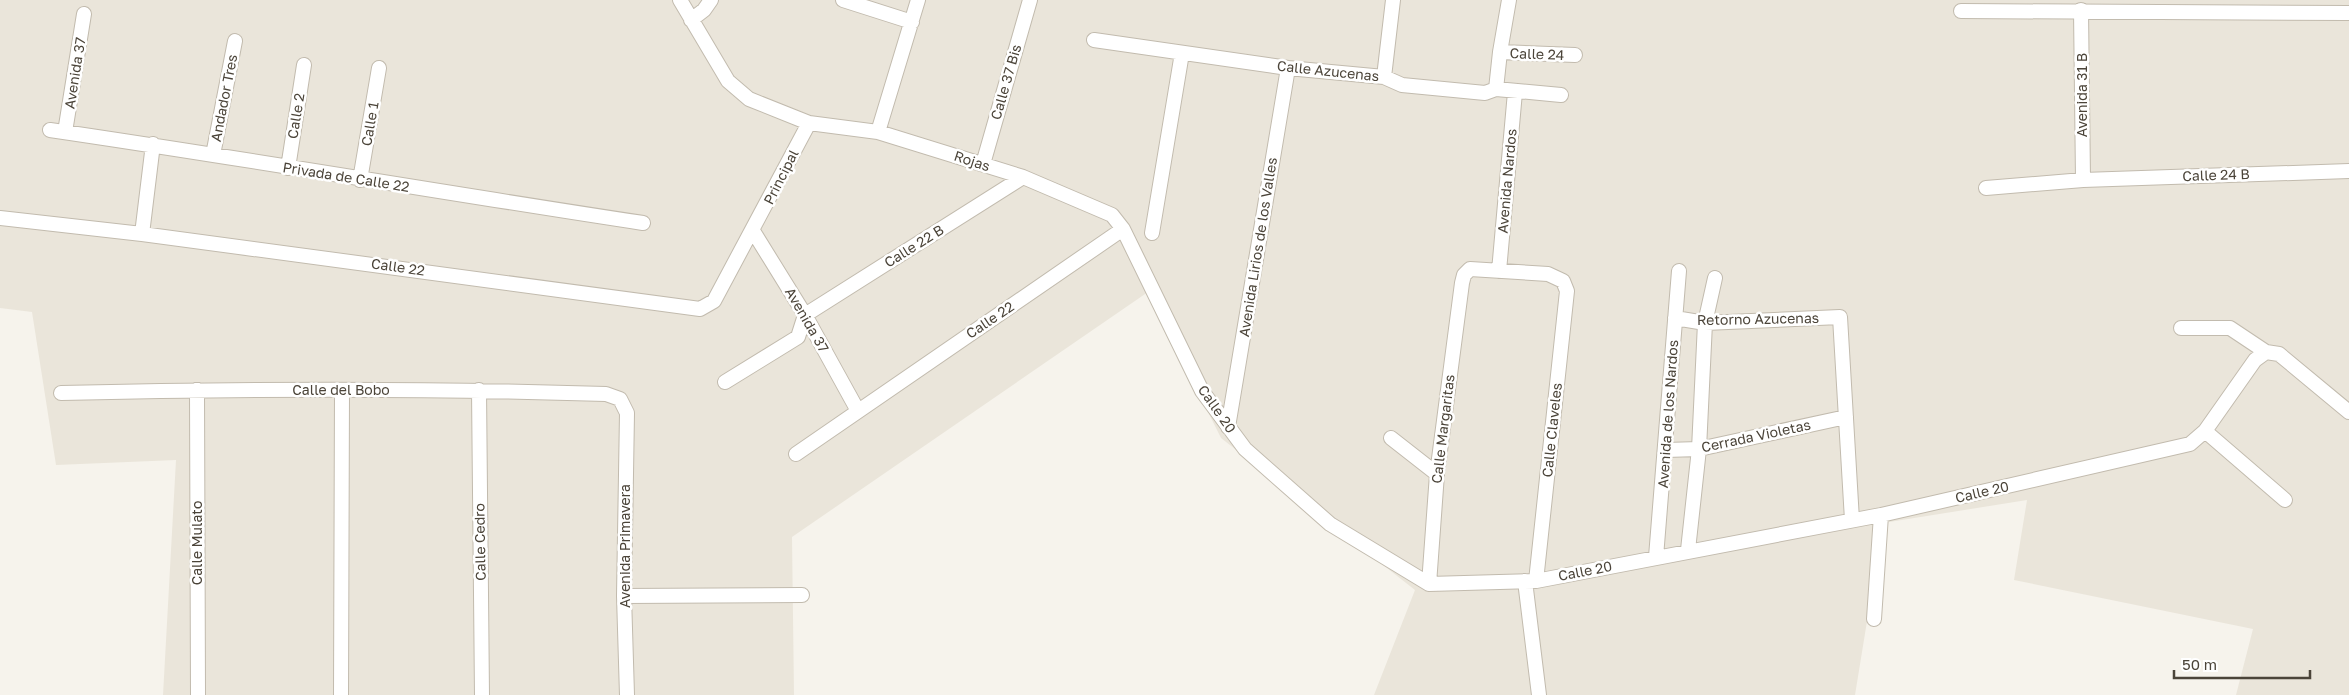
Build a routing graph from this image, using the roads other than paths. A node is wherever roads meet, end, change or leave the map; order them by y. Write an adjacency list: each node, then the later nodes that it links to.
1 (680, 0): 12 (street)
2 (711, 0): 12 (street)
3 (844, 0): 13 (street)
4 (918, 0): 13 (street)
5 (1030, 0): 32 (street, Calle 37 Bis)
6 (1393, 0): 22 (street)
7 (1509, 0): 17 (street)
8 (2081, 10): 9 (street); 10 (street); 37 (street, Avenida 31 B)
9 (1961, 11)
10 (2349, 13)
11 (84, 14): 28 (street, Avenida 37)
12 (691, 20): 26 (street)
13 (912, 22): 29 (street)
14 (1094, 40): 16 (street, Calle Azucenas)
15 (235, 42): 31 (street, Andador Tres)
16 (1182, 52): 21 (street, Calle Azucenas); 43 (street)
17 (1500, 52): 18 (street, Calle 24); 23 (street)
18 (1575, 55)
19 (304, 65): 33 (street, Calle 2)
20 (379, 68): 36 (street, Calle 1)
21 (1288, 68): 22 (street, Calle Azucenas); 62 (street, Avenida Lirios de los Valles)
22 (1384, 77): 23 (street, Calle Azucenas)
23 (1496, 89): 24 (street, Calle Azucenas)
24 (1515, 92): 25 (street, Calle Azucenas); 45 (street, Avenida Nardos)
25 (1561, 95)
26 (809, 123): 29 (street, Rojas); 42 (street, Principal)
27 (50, 130): 28 (street, Privada de Calle 22)
28 (65, 132): 30 (street, Privada de Calle 22)
29 (878, 132): 32 (street, Rojas)
30 (153, 144): 31 (street, Privada de Calle 22); 44 (street)
31 (213, 154): 33 (street, Privada de Calle 22)
32 (982, 164): 35 (street, Rojas)
33 (288, 168): 36 (street, Privada de Calle 22)
34 (2349, 170): 37 (street, Calle 24 B)
35 (1022, 177): 41 (street, Rojas); 48 (street, Calle 22 B)
36 (360, 180): 40 (street, Privada de Calle 22)
37 (2083, 180): 38 (street, Calle 24 B)
38 (1986, 188)
39 (0, 218): 44 (street, Calle 22)
40 (643, 223)
41 (1123, 229): 59 (street, Calle 22); 62 (street, Calle 20)
42 (753, 231): 44 (street, Calle 22); 48 (street, Avenida 37)
43 (1152, 233)
44 (142, 234)
45 (1499, 271): 68 (street, Calle Margaritas); 74 (street, Calle Claveles)
46 (1679, 271): 49 (street, Avenida de los Nardos)
47 (1715, 278): 50 (street)
48 (805, 316): 53 (street); 59 (street, Avenida 37)
49 (1675, 318): 50 (street, Retorno Azucenas); 66 (street, Avenida de los Nardos)
50 (1705, 323): 61 (street, Retorno Azucenas); 65 (street)
51 (2181, 328): 52 (street)
52 (2266, 352): 60 (street); 63 (street, Calle 20)
53 (725, 382)
54 (196, 390): 55 (street, Calle del Bobo); 57 (street, Calle del Bobo); 79 (street, Calle Mulato)
55 (342, 390): 56 (street, Calle del Bobo); 80 (street)
56 (479, 390): 58 (street, Calle del Bobo); 81 (street, Calle Cedro)
57 (62, 393)
58 (620, 399): 77 (street, Avenida Primavera)
59 (858, 411): 67 (street)
60 (2349, 412)
61 (1846, 417): 65 (street, Cerrada Violetas); 71 (street)
62 (1228, 427): 75 (street, Calle 20)
63 (2205, 430): 69 (street); 70 (street, Calle 20)
64 (1391, 438): 68 (street)
65 (1699, 449): 66 (street, Cerrada Violetas); 72 (street)
66 (1666, 450): 73 (street, Avenida de los Nardos)
67 (796, 454)
68 (1437, 474): 75 (street, Calle Margaritas)
69 (2285, 500)
70 (1880, 515): 71 (street, Calle 20); 78 (street)
71 (1852, 520): 72 (street, Calle 20)
72 (1688, 550): 73 (street, Calle 20)
73 (1656, 557): 74 (street, Calle 20)
74 (1531, 581): 75 (street, Calle 20); 83 (street, Calle Claveles)
75 (1429, 584)
76 (802, 595): 77 (street)
77 (624, 596): 82 (street, Avenida Primavera)
78 (1874, 619)
79 (198, 695)
80 (341, 695)
81 (482, 695)
82 (627, 695)
83 (1539, 695)

